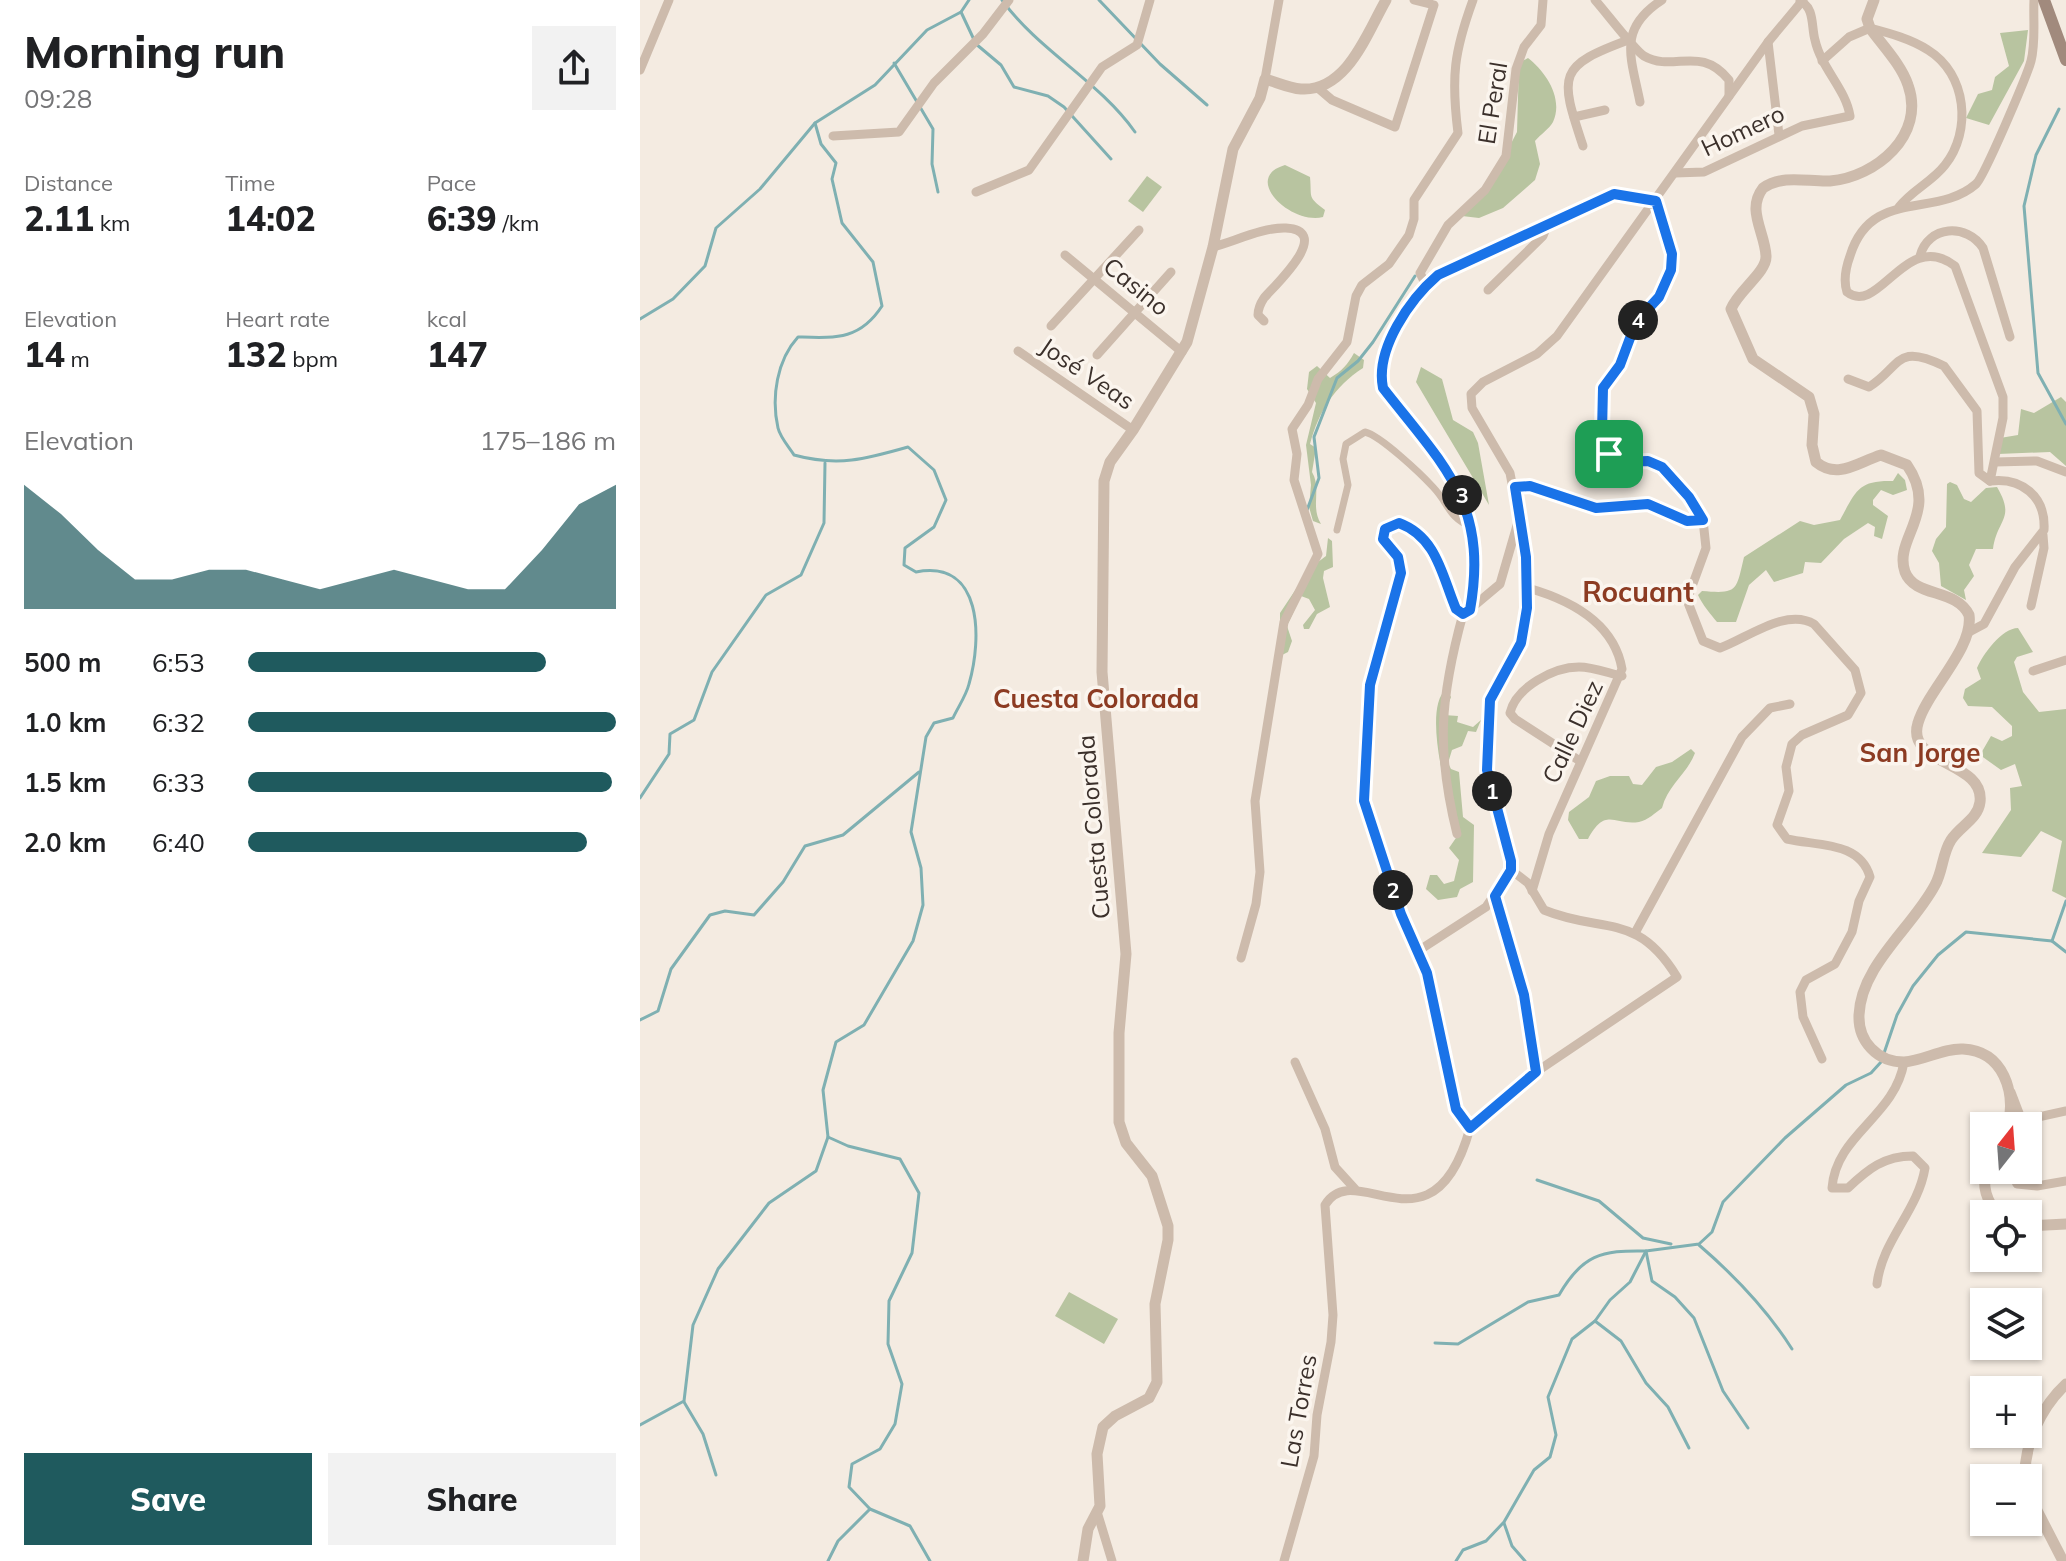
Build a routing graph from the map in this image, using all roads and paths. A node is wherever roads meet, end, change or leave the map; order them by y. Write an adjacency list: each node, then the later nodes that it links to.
1 (669, 0): 20 (street)
2 (1009, 0): 28 (street)
3 (1150, 0): 31 (street)
4 (1279, 0): 21 (street)
5 (1386, 0): 22 (street)
6 (1414, 0): 22 (street)
7 (1473, 0): 76 (street)
8 (1543, 0): 41 (street, El Peral)
9 (1595, 0): 16 (street)
10 (1662, 0): 16 (street)
11 (1801, 0): 17 (street); 19 (street)
12 (1874, 0): 15 (street)
13 (2034, 0): 33 (street)
14 (2044, 0): 18 (main road)
15 (1870, 28): 19 (street); 33 (street); 64 (street)
16 (1631, 39): 23 (street); 24 (street); 26 (street)
17 (1768, 42): 23 (street); 27 (street)
18 (2066, 60)
19 (1822, 61): 27 (street, Homero)
20 (640, 70)
21 (1265, 79): 22 (street); 36 (street, Cuesta Colorada)
22 (1318, 88)
23 (1729, 98): 30 (street)
24 (1640, 102)
25 (1605, 110): 26 (street)
26 (1574, 117): 29 (street)
27 (1779, 135): 30 (street, Homero)
28 (833, 136)
29 (1583, 146)
30 (1675, 173): 32 (street)
31 (976, 192)
32 (1656, 201): 34 (street); 55 (street); 57 (street)
33 (1899, 207): 38 (street)
34 (1548, 223): 41 (street); 42 (street)
35 (1139, 230): 40 (street)
36 (1213, 247): 44 (street); 48 (street, Cuesta Colorada)
37 (1065, 255): 40 (street, Casino)
38 (1920, 256): 46 (street); 52 (street)
39 (1171, 272): 43 (street)
40 (1093, 276): 43 (street, Casino); 45 (street)
41 (1426, 285): 58 (street)
42 (1488, 290)
43 (1135, 310): 48 (street, Casino); 49 (street)
44 (1264, 321)
45 (1051, 326)
46 (2010, 337)
47 (1018, 351): 51 (street, José Veas)
48 (1182, 352): 51 (street, Cuesta Colorada)
49 (1097, 355)
50 (1848, 379): 54 (street)
51 (1133, 430): 97 (street, Cuesta Colorada)
52 (1995, 462): 53 (street); 54 (street)
53 (2066, 472)
54 (1990, 481): 60 (street)
55 (1515, 487): 56 (street); 57 (street)
56 (1520, 517): 61 (street); 63 (street)
57 (1703, 520): 77 (street)
58 (1471, 527): 59 (street); 63 (street)
59 (1337, 530)
60 (2043, 535): 62 (street); 64 (street)
61 (1528, 588): 67 (street, Calle Diez); 71 (street)
62 (2031, 606)
63 (1466, 612): 70 (street); 75 (street)
64 (1969, 632): 79 (street)
65 (2066, 660): 66 (street)
66 (2033, 671)
67 (1622, 676): 69 (street, Calle Diez); 69 (street)
68 (1790, 704): 74 (street)
69 (1580, 761): 72 (street, Calle Diez)
70 (1457, 834)
71 (1511, 870): 72 (street); 73 (street)
72 (1532, 891): 74 (street)
73 (1495, 896): 75 (street); 80 (street)
74 (1635, 933): 80 (street)
75 (1418, 951): 86 (street)
76 (1241, 958)
77 (1822, 1059)
78 (1295, 1062): 91 (street)
79 (1904, 1062): 81 (street); 94 (street)
80 (1536, 1072): 86 (street)
81 (2011, 1092): 83 (street); 84 (street)
82 (2066, 1111): 85 (street)
83 (2009, 1112)
84 (2019, 1112)
85 (2042, 1118)
86 (1470, 1128): 91 (street)
87 (2066, 1181): 90 (street)
88 (2022, 1184): 89 (street)
89 (2042, 1184)
90 (2042, 1184)
91 (1355, 1189): 101 (street, Las Torres)
92 (2066, 1224): 93 (street)
93 (2042, 1225)
94 (1877, 1284)
95 (2066, 1384): 96 (street)
96 (2027, 1464)
97 (1098, 1515): 99 (street, Cuesta Colorada); 100 (street)
98 (2042, 1520): 102 (street)
99 (1083, 1561)
100 (1112, 1561)
101 (1284, 1561)
102 (2063, 1561)

